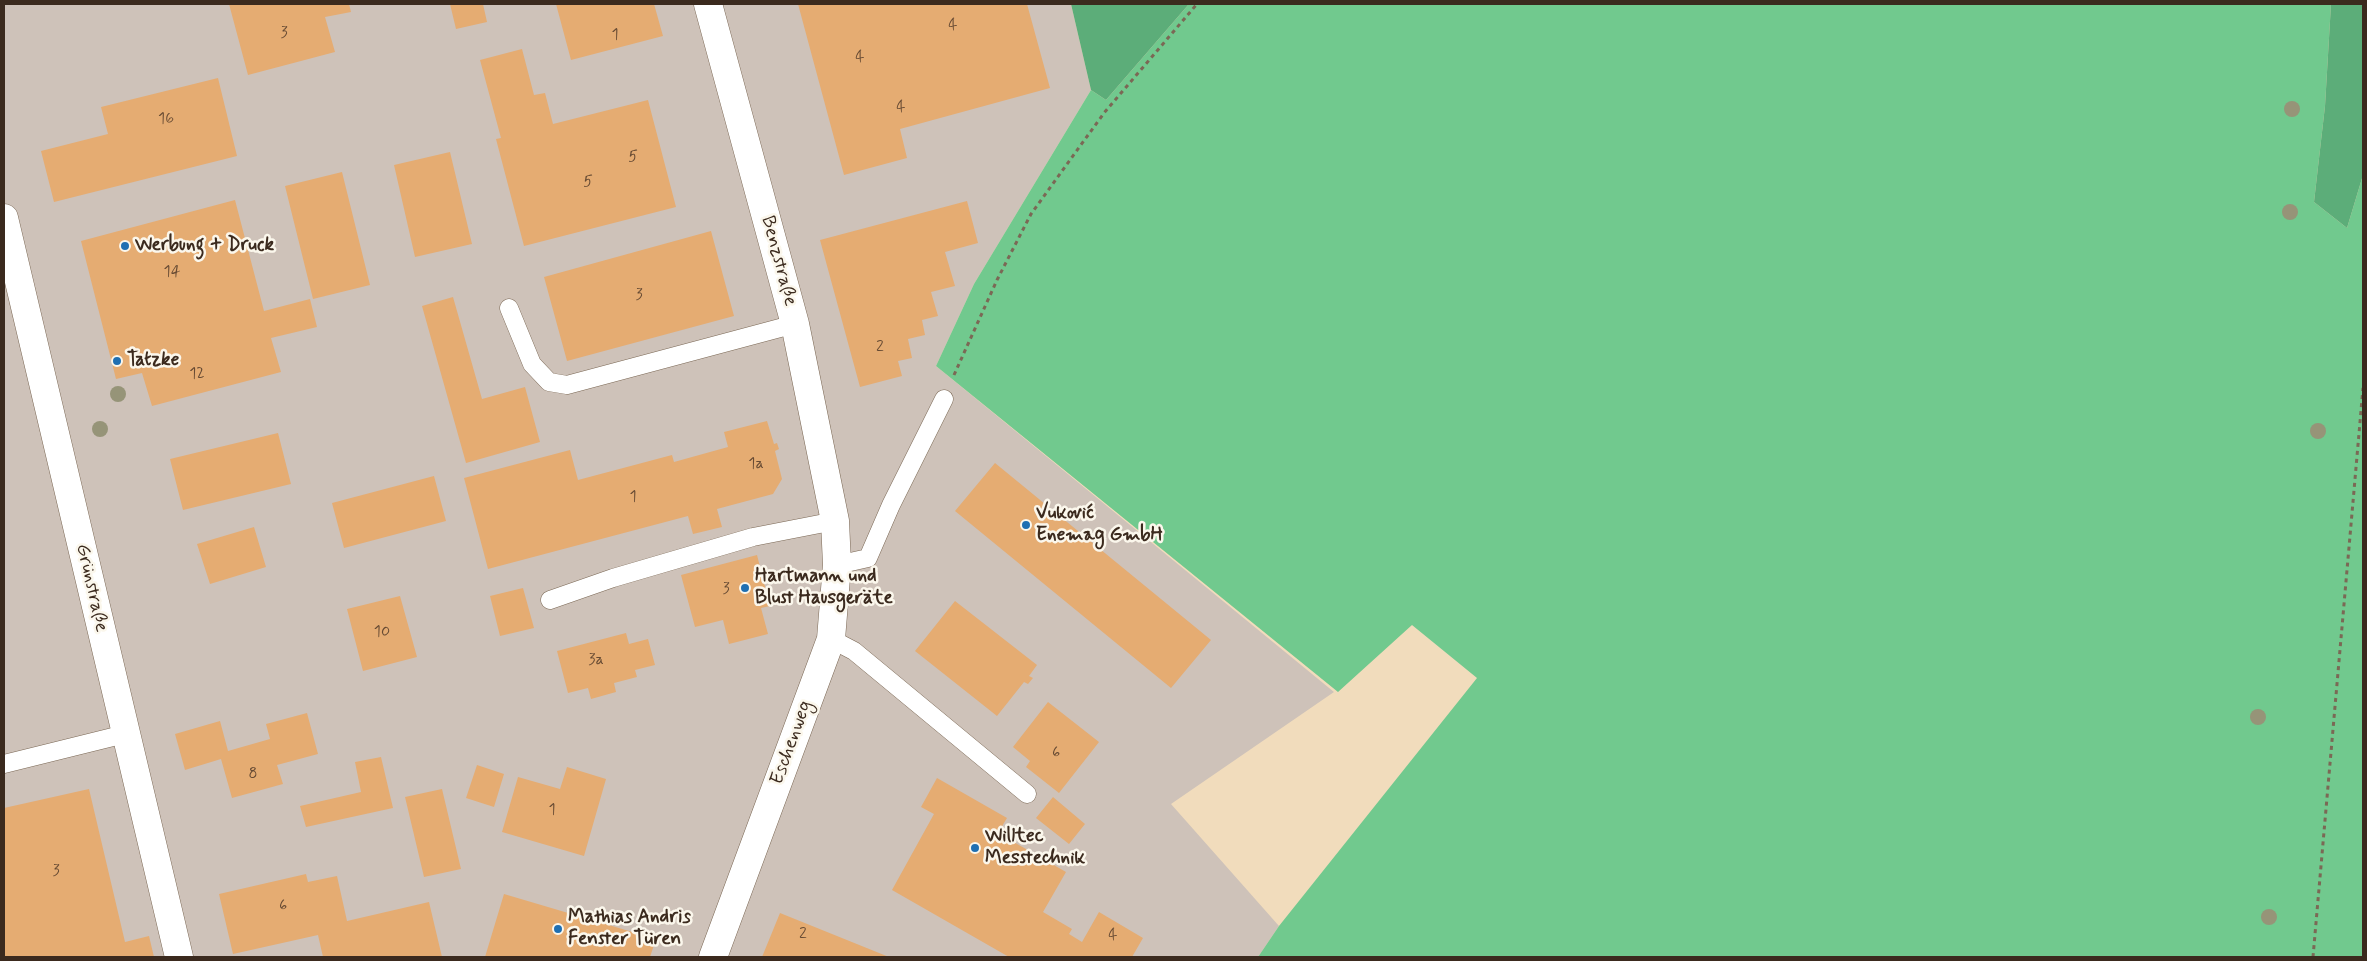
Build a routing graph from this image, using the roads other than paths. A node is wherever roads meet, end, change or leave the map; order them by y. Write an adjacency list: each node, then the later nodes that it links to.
1 (708, 4): 4 (street, Benzstraße)
2 (4, 218): 10 (street, Grünstraße)
3 (509, 308): 4 (lane)
4 (795, 324): 6 (street, Benzstraße)
5 (944, 399): 7 (lane)
6 (835, 521): 7 (street, Eschenweg); 8 (lane)
7 (837, 565): 9 (street, Eschenweg)
8 (550, 600)
9 (831, 639): 12 (lane); 14 (street, Eschenweg)
10 (125, 734): 11 (lane); 13 (street, Grünstraße)
11 (4, 764)
12 (1027, 794)
13 (179, 957)
14 (713, 957)

